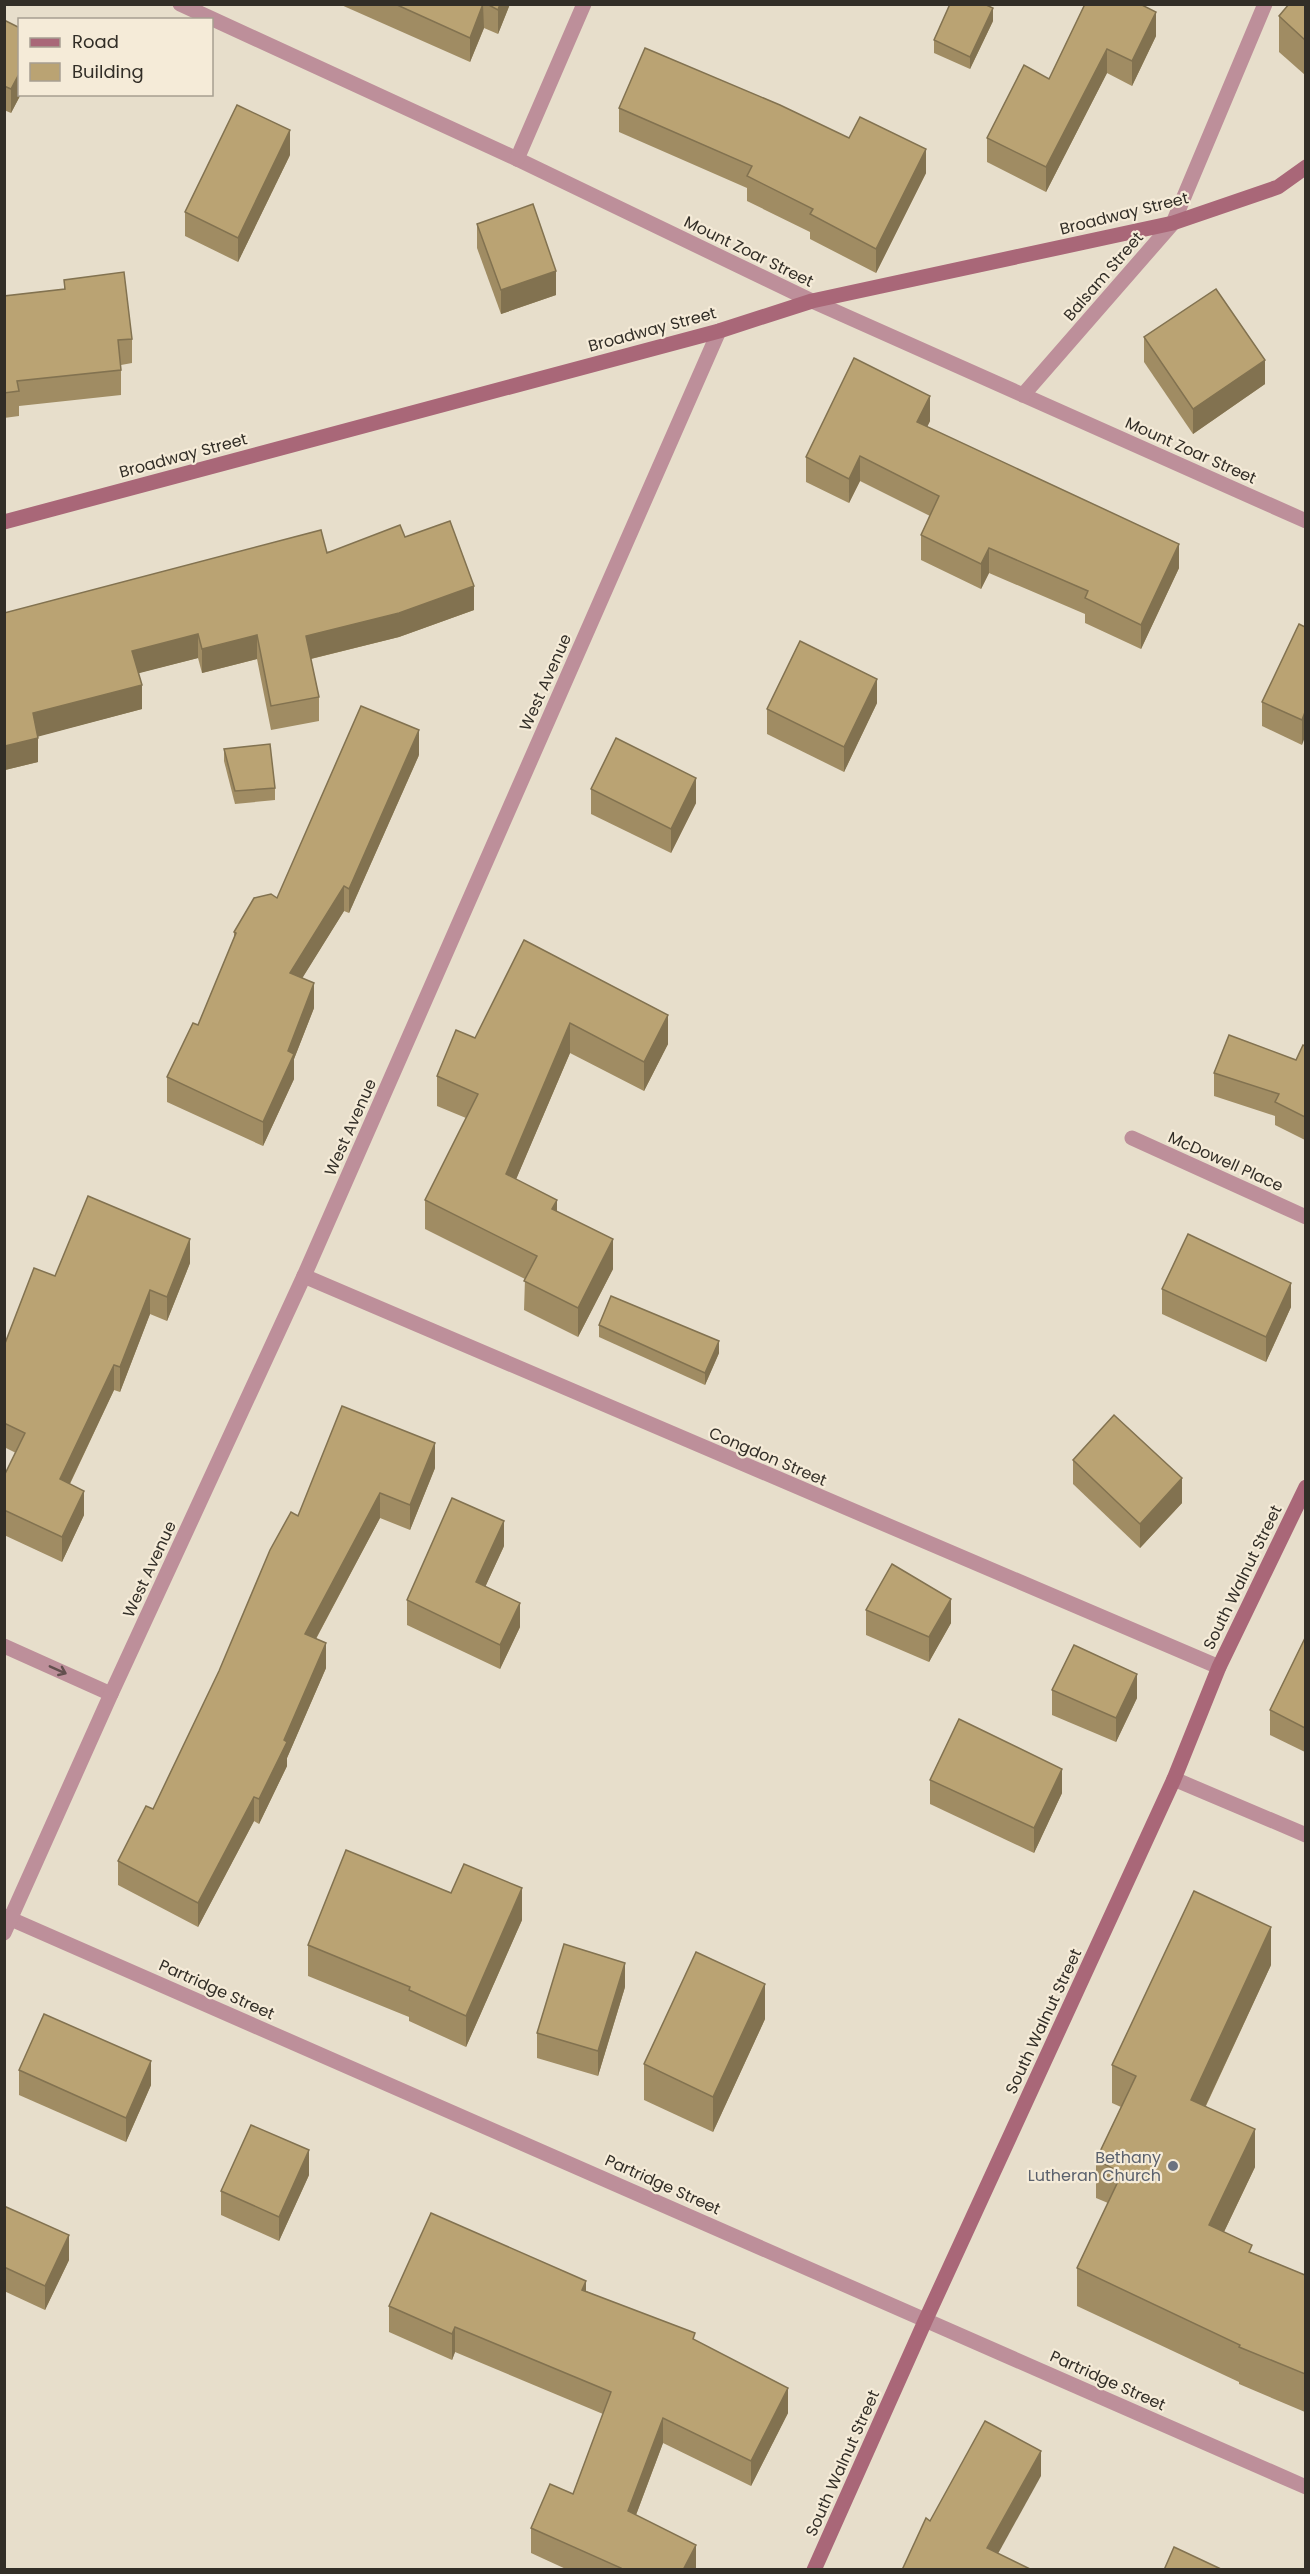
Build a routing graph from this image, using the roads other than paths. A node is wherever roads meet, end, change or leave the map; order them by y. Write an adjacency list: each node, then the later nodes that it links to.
1 (180, 4): 4 (street, Mount Zoar Street)
2 (584, 4): 6 (street)
3 (1265, 4): 8 (street, Balsam Street)
4 (210, 18)
5 (213, 19): 6 (street, Mount Zoar Street)
6 (517, 159): 9 (street, Mount Zoar Street)
7 (1305, 168): 8 (street, Broadway Street)
8 (1173, 223): 9 (street, Broadway Street); 11 (street, Balsam Street)
9 (812, 301): 10 (street, Broadway Street); 11 (street, Mount Zoar Street)
10 (719, 331): 13 (street, Broadway Street); 16 (street, West Avenue)
11 (1023, 395): 12 (street, Mount Zoar Street)
12 (1305, 521)
13 (4, 522)
14 (1132, 1138): 15 (street, McDowell Place)
15 (1305, 1217)
16 (304, 1276): 19 (street, Congdon Street); 20 (street, West Avenue)
17 (1305, 1487): 19 (street, South Walnut Street)
18 (4, 1646): 20 (street, one-way to 20)
19 (1219, 1667): 21 (street, South Walnut Street)
20 (111, 1694): 23 (street, West Avenue)
21 (1174, 1779): 22 (street); 25 (street, South Walnut Street)
22 (1305, 1835)
23 (8, 1917): 24 (street, West Avenue); 25 (street, Partridge Street)
24 (4, 1933)
25 (926, 2319): 26 (street, Partridge Street); 27 (street, South Walnut Street)
26 (1305, 2487)
27 (814, 2570)

